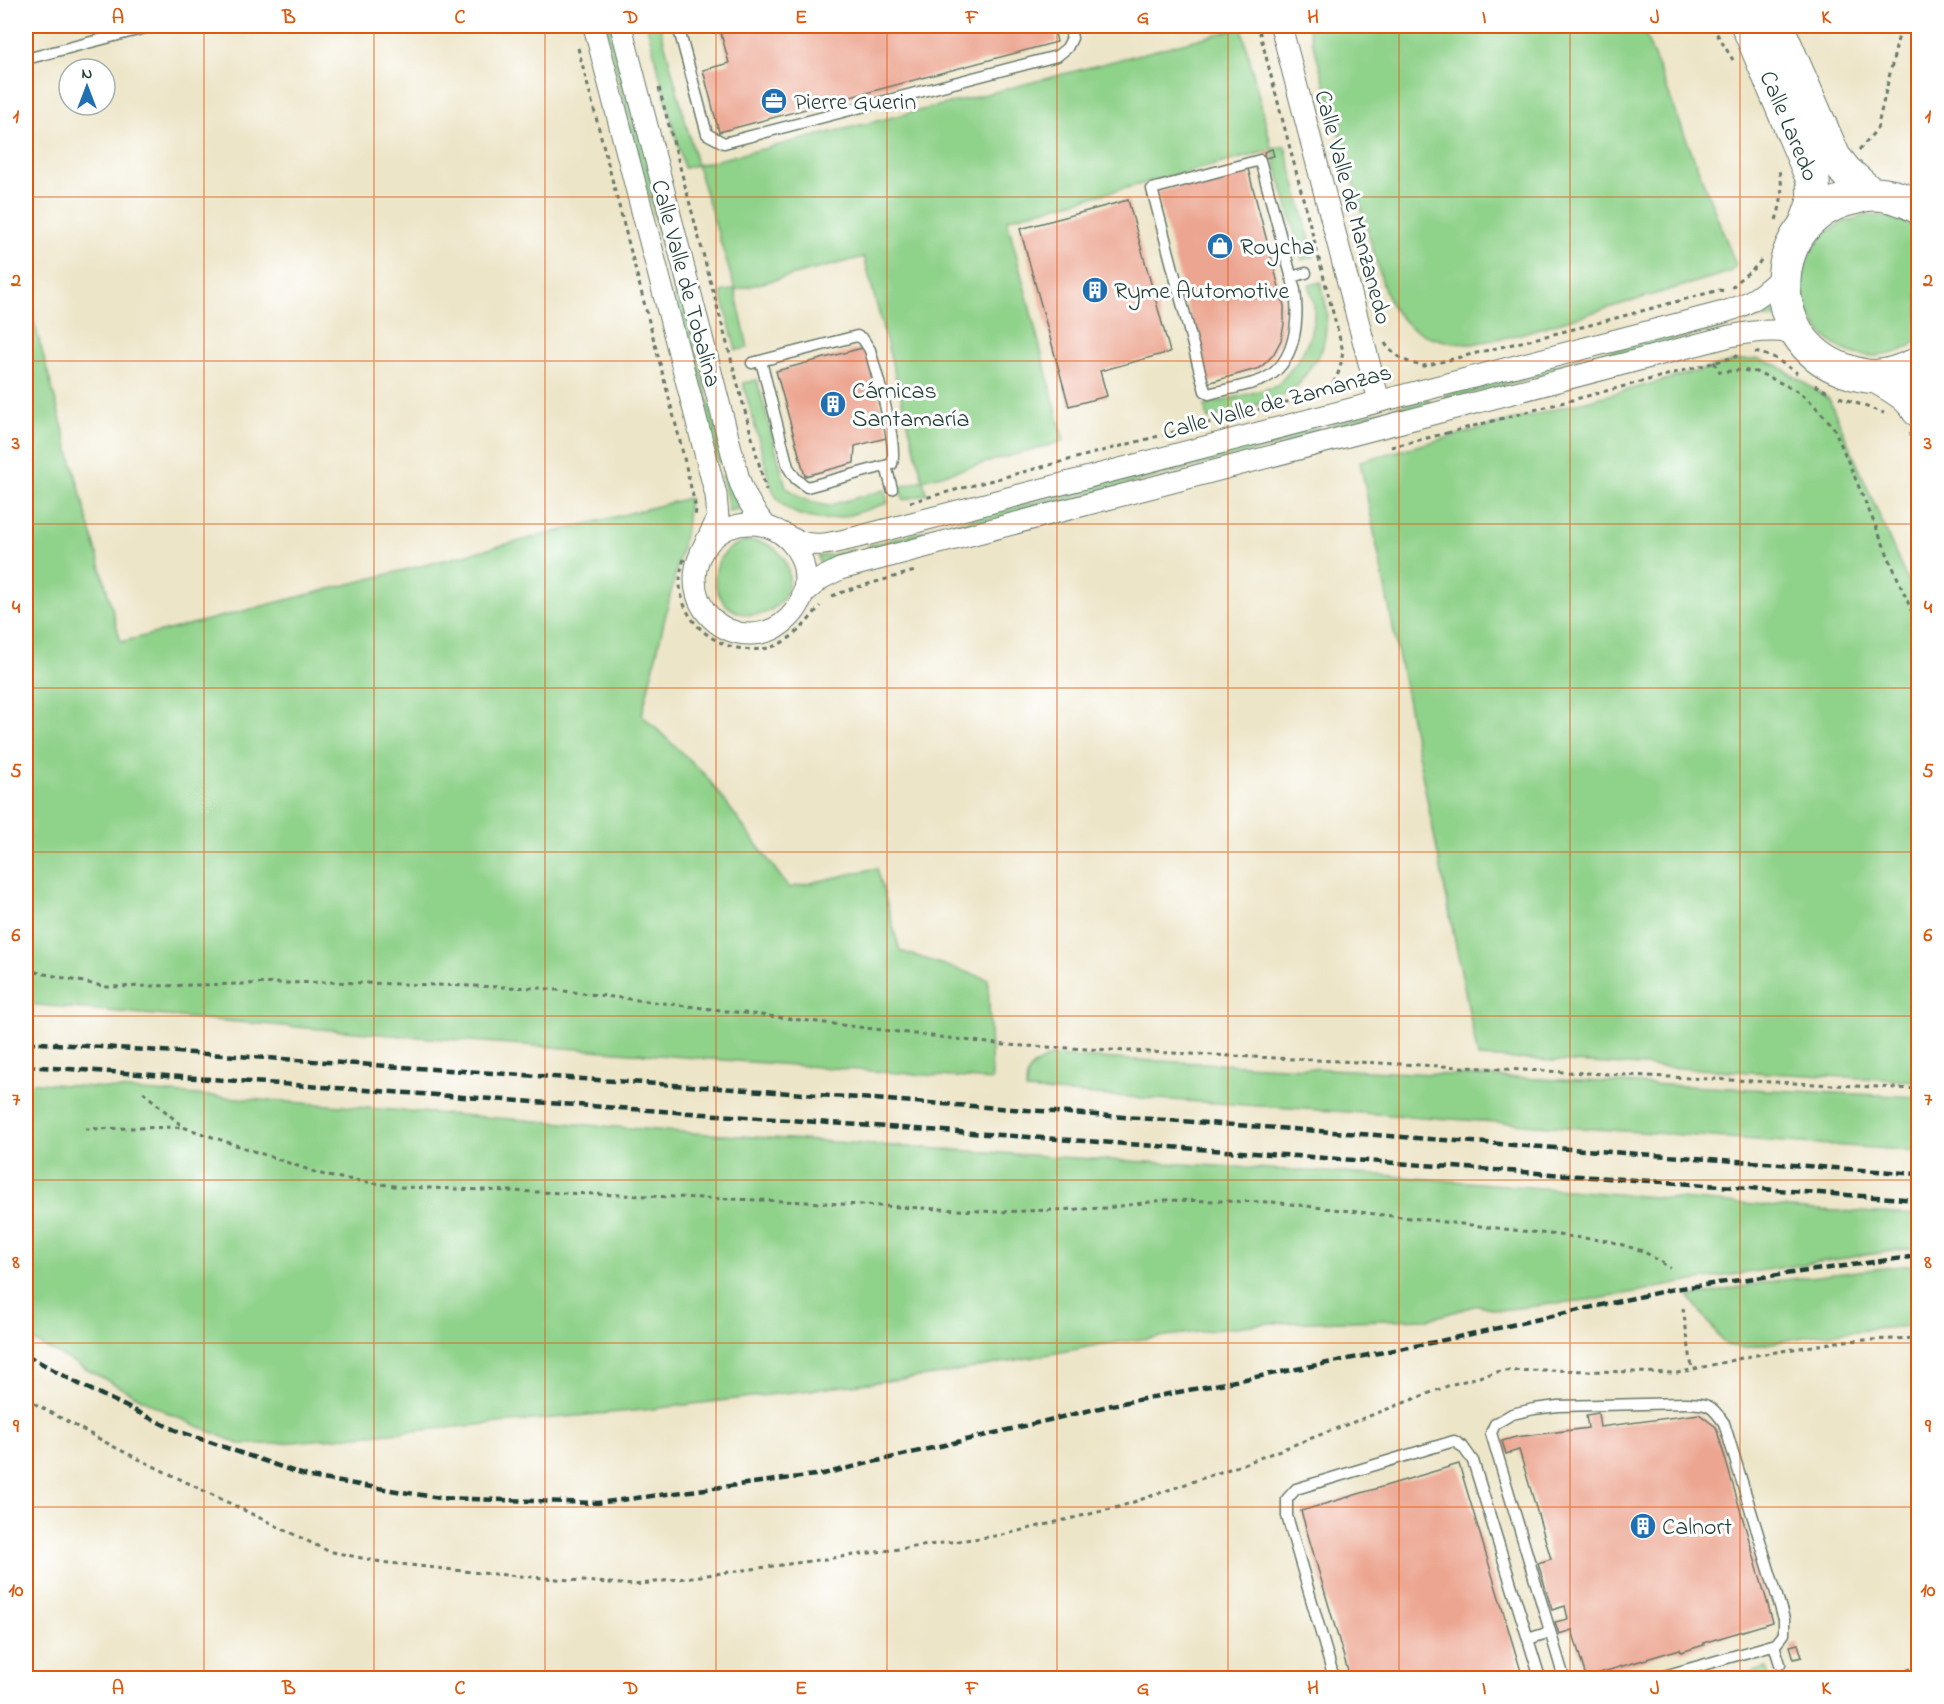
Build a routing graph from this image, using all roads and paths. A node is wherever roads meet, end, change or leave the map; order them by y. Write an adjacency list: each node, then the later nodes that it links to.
1 (153, 26): 12 (lane)
2 (594, 26): 37 (street, Calle Valle de Tobalina)
3 (621, 26): 36 (street, Calle Valle de Tobalina)
4 (678, 26): 5 (lane)
5 (1069, 26)
6 (1258, 26): 35 (path)
7 (1281, 26): 29 (street, Calle Valle de Manzanedo)
8 (1736, 26): 13 (lane)
9 (1748, 26): 13 (main road, Calle Laredo)
10 (1777, 26): 16 (main road, Calle Laredo)
11 (1901, 26): 15 (path)
12 (26, 59)
13 (1771, 78): 18 (main road, Calle Laredo)
14 (657, 80): 34 (path)
15 (1854, 156)
16 (1870, 194): 17 (main road); 18 (main road)
17 (1918, 207)
18 (1804, 226): 20 (main road)
19 (1306, 273): 21 (lane)
20 (1783, 275): 23 (main road); 29 (street, Calle Valle de Zamanzas)
21 (1291, 277): 21 (lane)
22 (1719, 290): 24 (path)
23 (1796, 333): 28 (main road); 38 (street)
24 (1384, 340)
25 (1735, 357): 26 (path)
26 (1714, 363): 31 (path); 39 (path)
27 (1918, 364): 28 (main road)
28 (1877, 377): 30 (main road)
29 (1378, 401): 36 (street, Calle Valle de Zamanzas)
30 (1918, 410)
31 (1447, 433)
32 (886, 466): 32 (lane); 33 (lane)
33 (892, 489)
34 (766, 491)
35 (908, 502)
36 (770, 527): 37 (street); 38 (street)
37 (701, 552): 38 (street)
38 (803, 594)
39 (1918, 626)
40 (26, 970): 41 (path)
41 (1918, 1089)
42 (143, 1092): 43 (path)
43 (183, 1127): 44 (path); 45 (path)
44 (86, 1130)
45 (1670, 1268)
46 (1683, 1308): 48 (path)
47 (1918, 1338): 48 (path)
48 (1693, 1369): 49 (path)
49 (26, 1399)
50 (1550, 1632): 51 (lane); 52 (lane); 57 (lane)
51 (1528, 1639): 55 (lane); 56 (lane)
52 (1774, 1645): 53 (lane); 58 (lane)
53 (1780, 1664)
54 (1918, 1667): 59 (path)
55 (1334, 1678)
56 (1540, 1678)
57 (1564, 1678)
58 (1657, 1678)
59 (1881, 1678)

